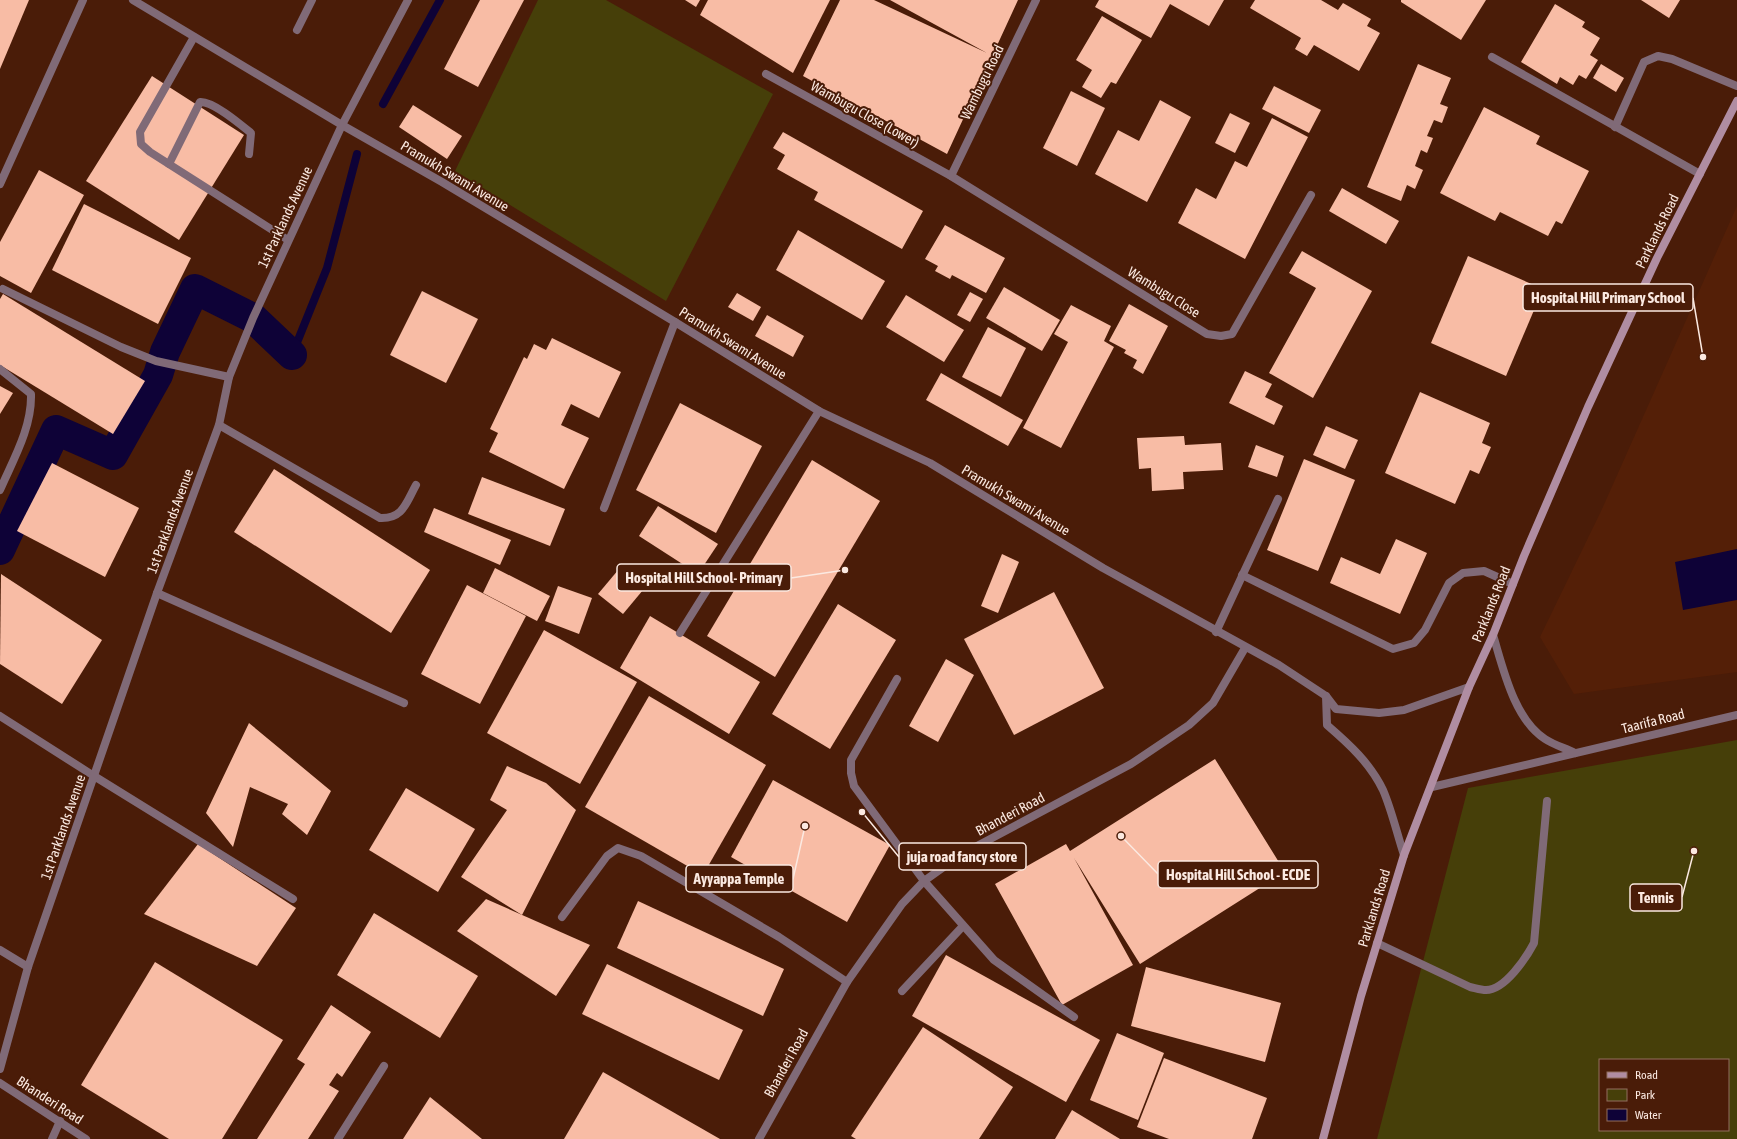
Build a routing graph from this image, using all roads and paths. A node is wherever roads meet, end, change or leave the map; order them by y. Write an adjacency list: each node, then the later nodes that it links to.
1 (83, 0): 18 (street)
2 (133, 0): 7 (street, Pramukh Swami Avenue)
3 (312, 0): 6 (street)
4 (408, 0): 12 (street, 1st Parklands Avenue)
5 (1036, 0): 17 (street, Wambugu Road)
6 (296, 30)
7 (194, 37): 12 (street, Pramukh Swami Avenue); 15 (street)
8 (1492, 57): 13 (street)
9 (766, 74): 17 (street, Wambugu Close (Lower))
10 (1737, 86): 13 (street)
11 (1737, 101): 16 (main road, Parklands Road)
12 (342, 125): 20 (street, 1st Parklands Avenue); 22 (street, Pramukh Swami Avenue)
13 (1615, 127): 16 (street)
14 (249, 154): 15 (street)
15 (168, 164): 20 (street)
16 (1700, 174): 32 (main road, Parklands Road)
17 (951, 176): 19 (street, Wambugu Close)
18 (0, 184)
19 (1311, 195)
20 (288, 240): 24 (street, 1st Parklands Avenue)
21 (3, 289): 24 (street)
22 (675, 322): 25 (street, Pramukh Swami Avenue); 30 (street)
23 (0, 369): 28 (street)
24 (229, 377): 26 (street, 1st Parklands Avenue)
25 (819, 411): 34 (street, Pramukh Swami Avenue); 35 (street)
26 (219, 425): 27 (street); 33 (street, 1st Parklands Avenue)
27 (416, 485)
28 (0, 490)
29 (1278, 499): 31 (street)
30 (604, 508)
31 (1242, 575): 32 (street); 34 (street)
32 (1513, 584): 36 (main road, Parklands Road)
33 (157, 593): 41 (street); 45 (street, 1st Parklands Avenue)
34 (1216, 632): 37 (street, Pramukh Swami Avenue)
35 (680, 633)
36 (1493, 636): 39 (main road, Parklands Road); 44 (street)
37 (1245, 648): 40 (street, Pramukh Swami Avenue); 49 (street, Bhanderi Road)
38 (897, 679): 49 (street)
39 (1469, 687): 40 (street, Pramukh Swami Avenue); 46 (main road, Parklands Road)
40 (1326, 696): 48 (street)
41 (404, 703)
42 (1737, 715): 44 (street, Taarifa Road)
43 (0, 716): 45 (street)
44 (1575, 753): 46 (street, Taarifa Road)
45 (94, 776): 50 (street); 55 (street, 1st Parklands Avenue)
46 (1432, 787): 48 (main road, Parklands Road)
47 (1547, 801): 53 (street)
48 (1404, 856): 53 (main road, Parklands Road)
49 (924, 881): 52 (street); 56 (street, Bhanderi Road)
50 (293, 899)
51 (562, 917): 56 (street)
52 (963, 926): 57 (street); 58 (street)
53 (1377, 943): 67 (main road, Parklands Road)
54 (0, 950): 55 (street)
55 (28, 967): 60 (street, 1st Parklands Avenue)
56 (847, 982): 66 (street, Bhanderi Road)
57 (902, 991)
58 (1074, 1017)
59 (384, 1066): 65 (street)
60 (0, 1069)
61 (0, 1083): 62 (street, Bhanderi Road)
62 (60, 1120): 63 (street); 64 (street, Bhanderi Road)
63 (52, 1139)
64 (86, 1139)
65 (338, 1139)
66 (759, 1139)
67 (1323, 1139)

